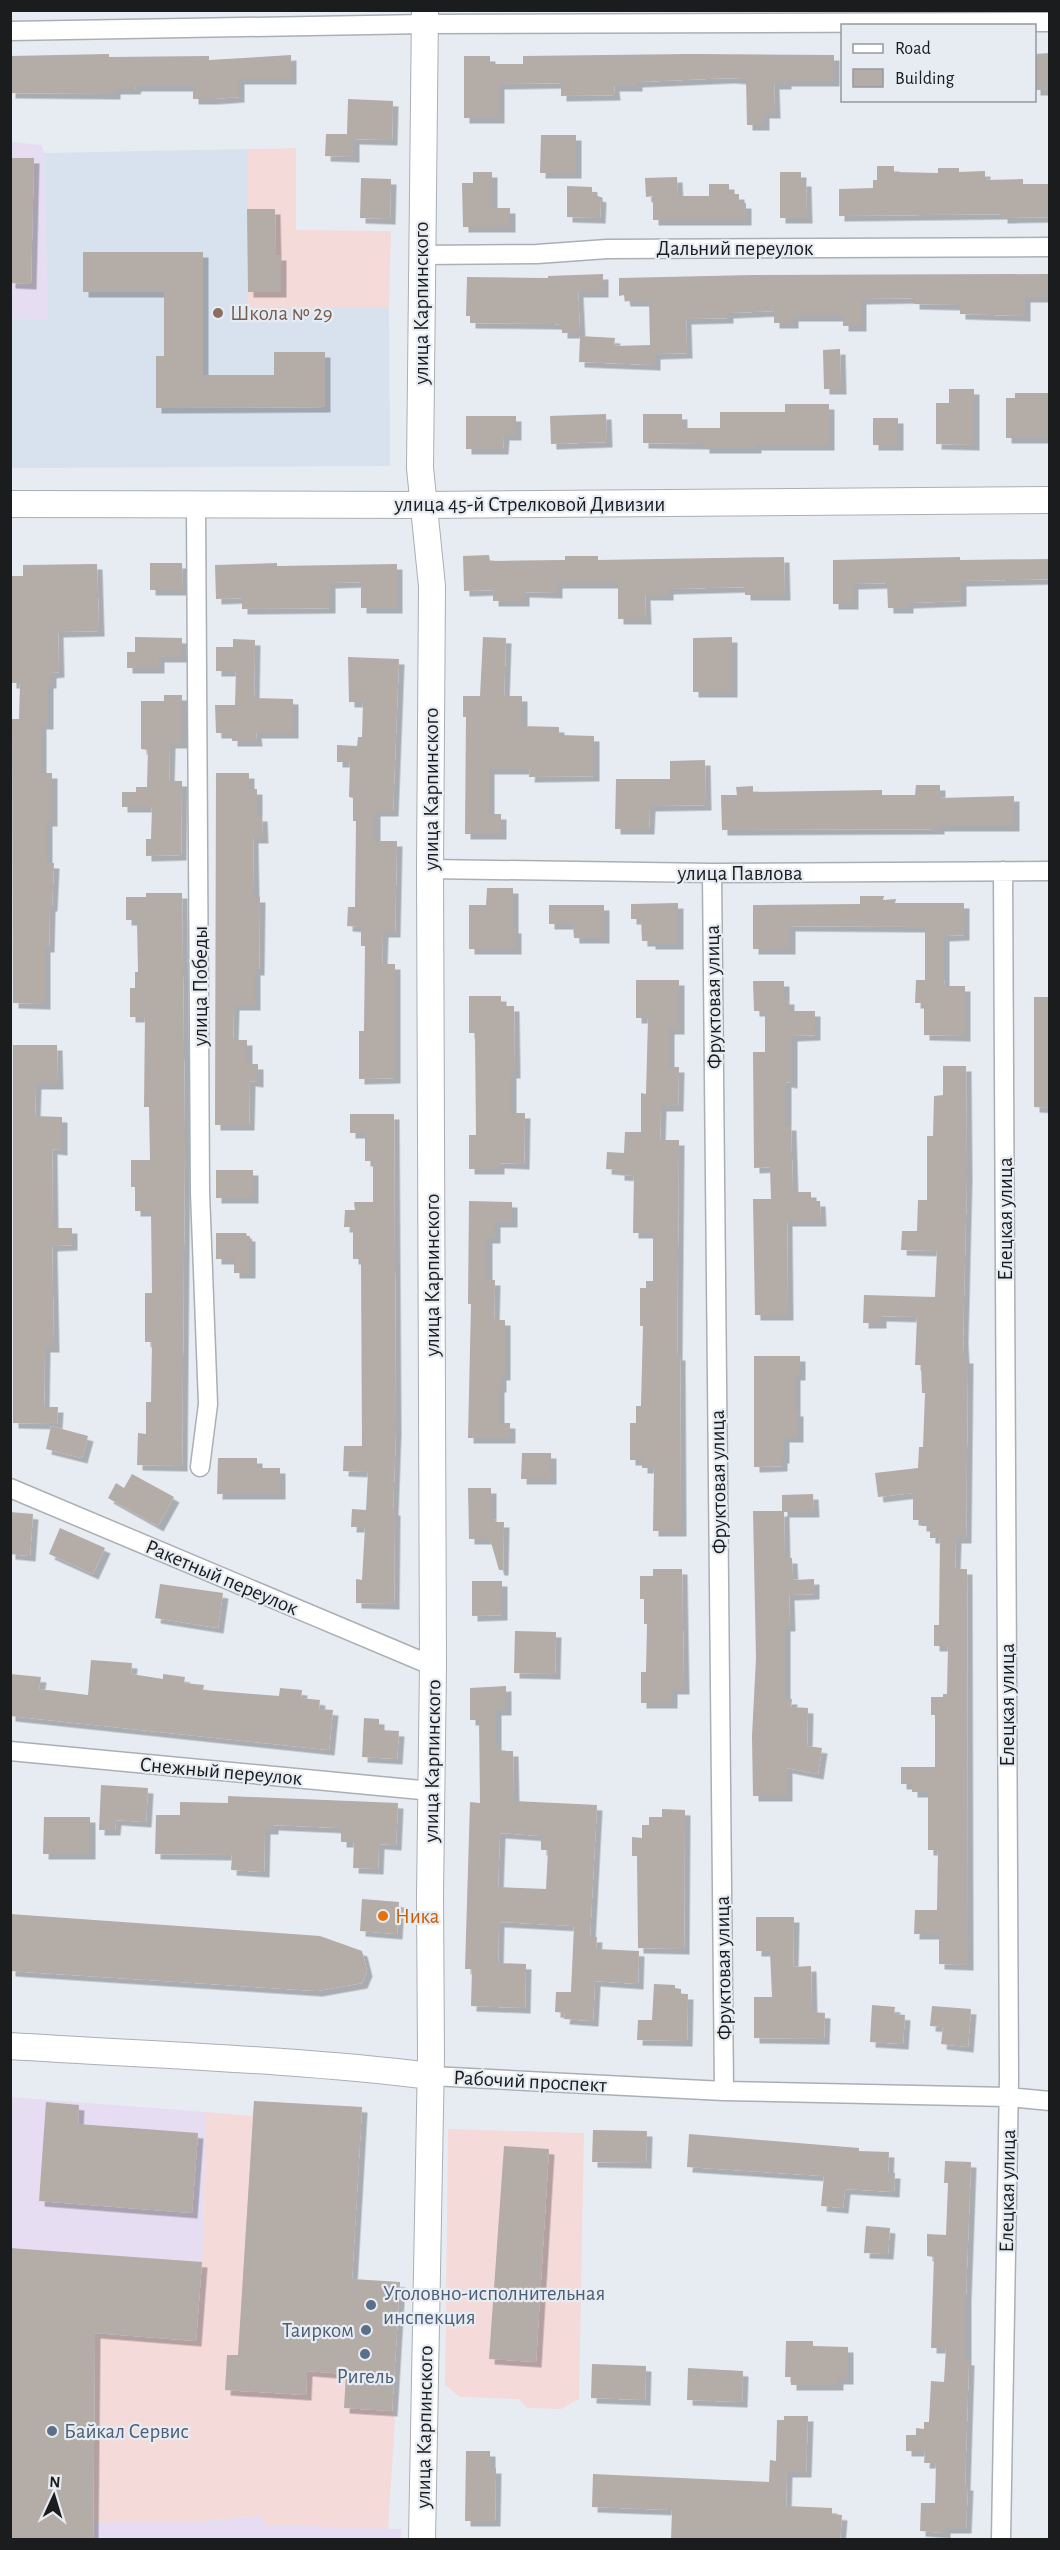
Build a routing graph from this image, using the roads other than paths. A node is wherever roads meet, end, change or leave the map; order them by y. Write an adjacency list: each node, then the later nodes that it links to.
1 (425, 17): 2 (street); 3 (street); 5 (street, улица Карпинского)
2 (1050, 22)
3 (10, 31)
4 (1050, 247): 5 (street, Дальний переулок)
5 (421, 255): 9 (street, улица Карпинского)
6 (1050, 500): 9 (street, улица 45-й Стрелковой Дивизии)
7 (10, 504): 8 (street, улица 45-й Стрелковой Дивизии)
8 (196, 504): 9 (street, улица 45-й Стрелковой Дивизии); 14 (street, улица Победы)
9 (424, 505): 10 (street, улица Карпинского)
10 (430, 869): 13 (street, улица Павлова); 16 (street, улица Карпинского)
11 (1003, 871): 12 (street, улица Павлова); 13 (street, улица Павлова); 22 (street, Елецкая улица)
12 (1050, 871)
13 (712, 873): 21 (street, Фруктовая улица)
14 (200, 1467)
15 (10, 1488): 16 (street, Ракетный переулок)
16 (433, 1666): 18 (street, улица Карпинского)
17 (10, 1751): 18 (street, Снежный переулок)
18 (432, 1791): 20 (street, улица Карпинского)
19 (10, 2046): 20 (street, Рабочий проспект)
20 (431, 2076): 21 (street, Рабочий проспект); 24 (street, улица Карпинского)
21 (724, 2091): 22 (street, Рабочий проспект)
22 (1008, 2097): 23 (street, Рабочий проспект); 25 (street, Елецкая улица)
23 (1050, 2100)
24 (422, 2540)
25 (1002, 2540)

